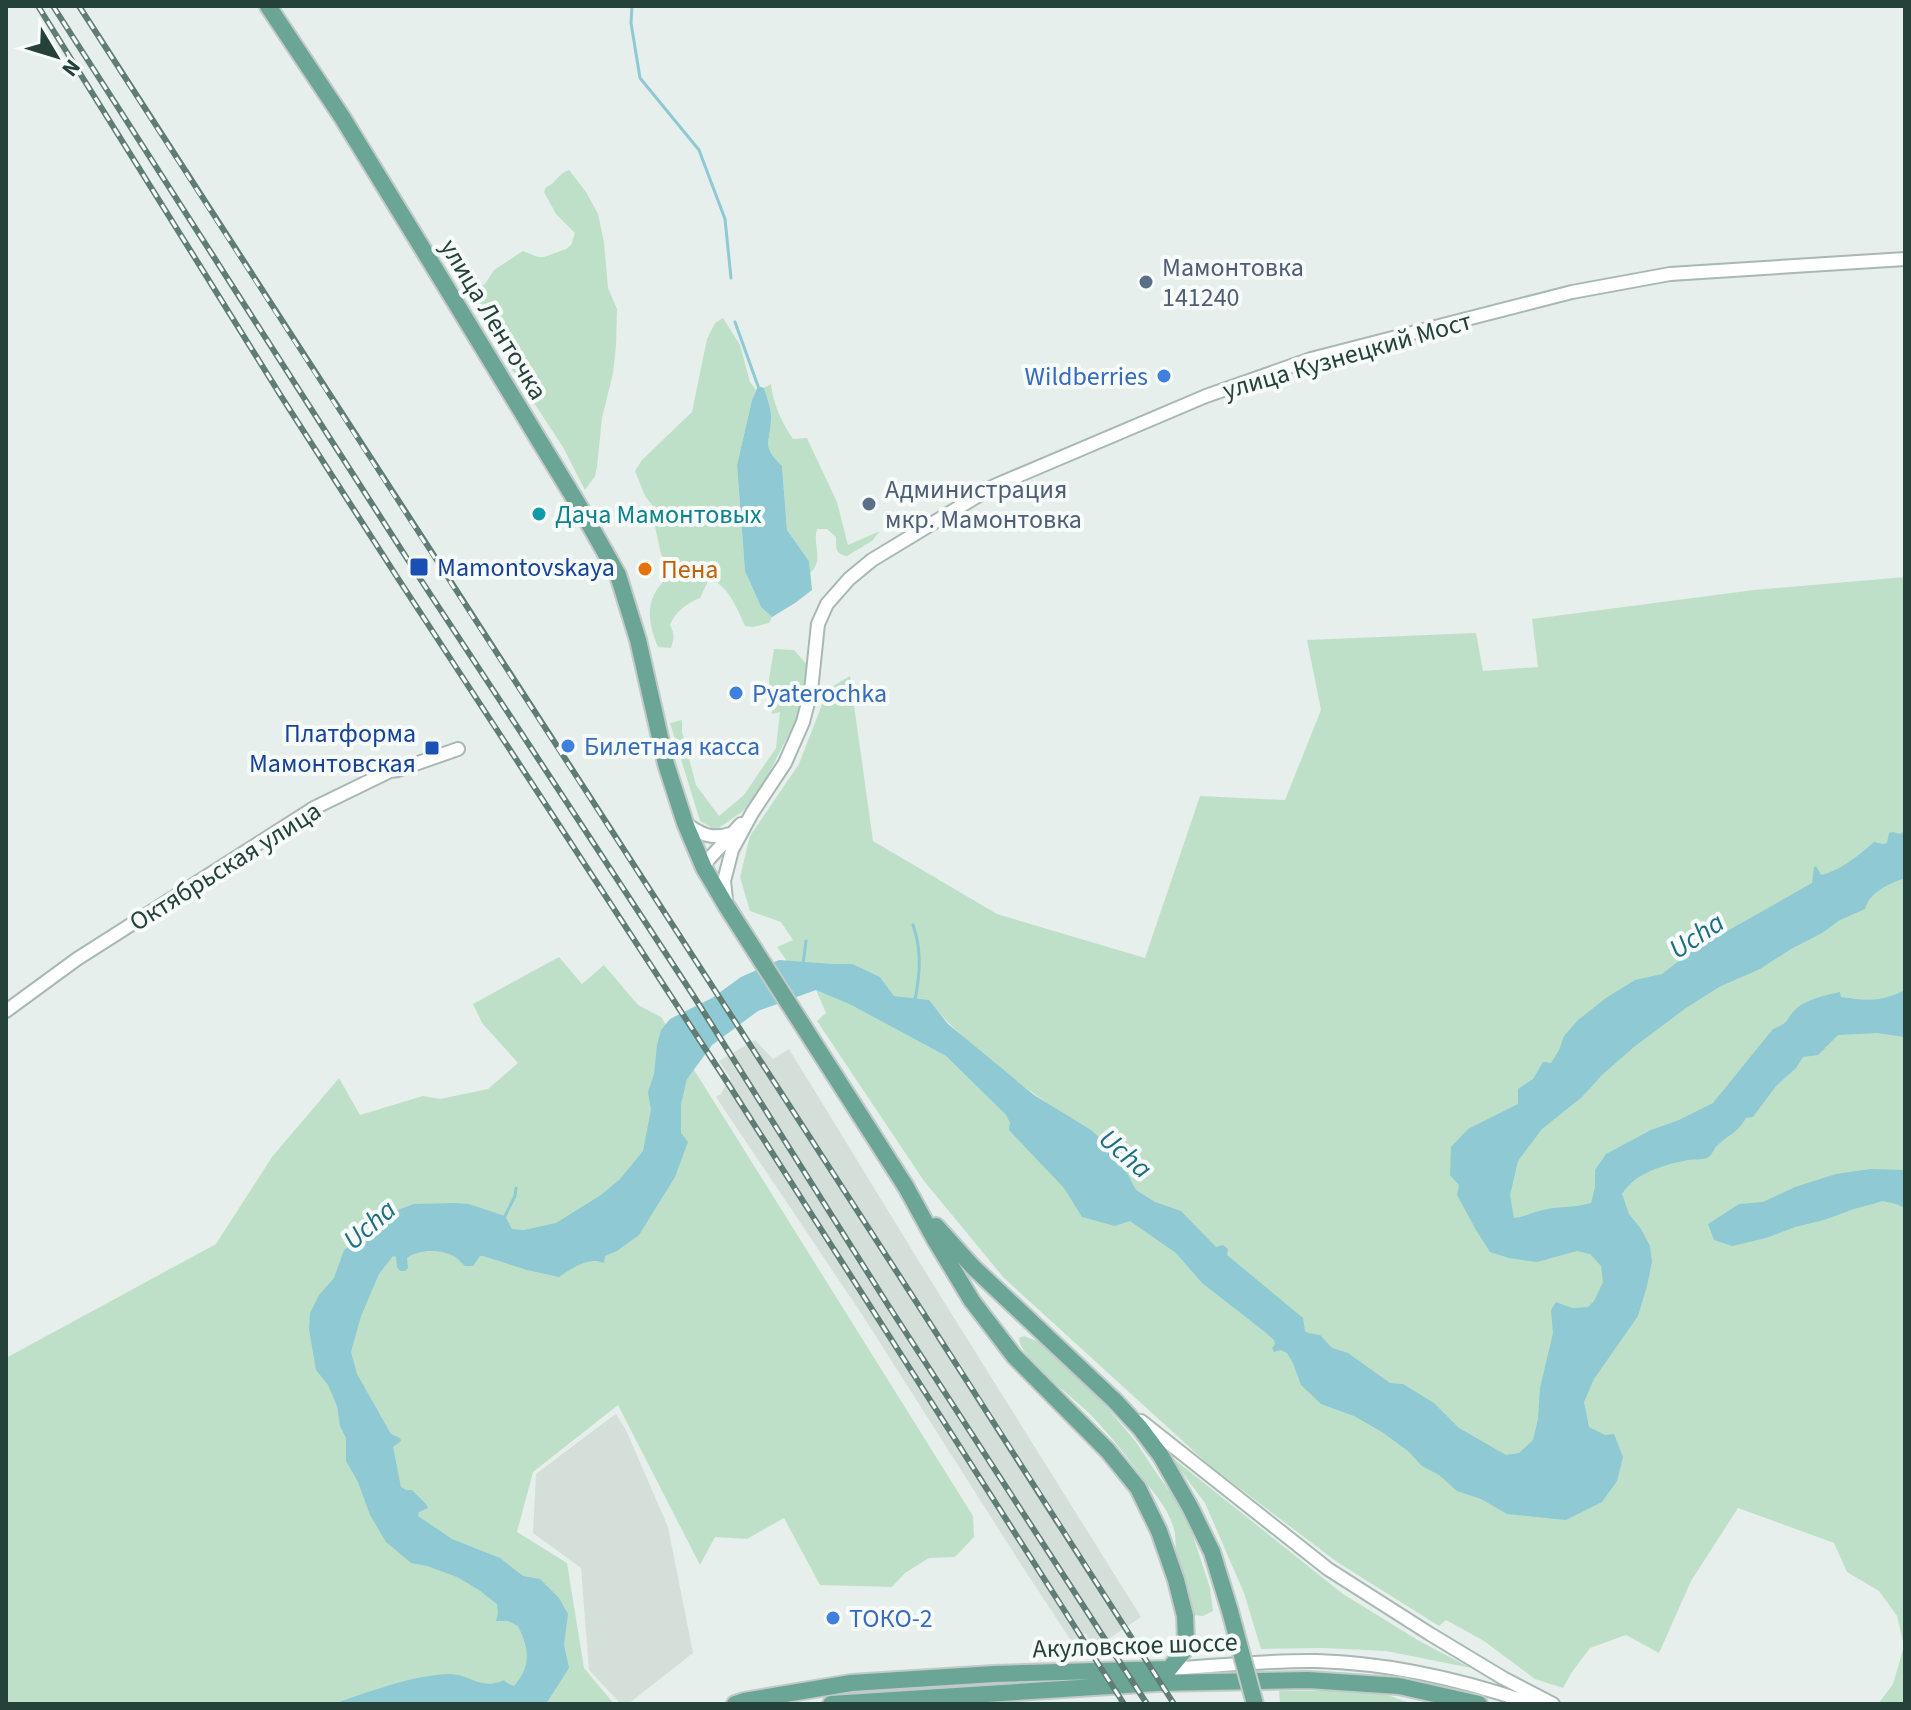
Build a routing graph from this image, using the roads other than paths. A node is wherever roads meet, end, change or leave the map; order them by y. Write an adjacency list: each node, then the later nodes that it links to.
1 (268, 6): 5 (main road, улица Ленточка)
2 (1905, 259): 4 (street, улица Кузнецкий Мост)
3 (458, 749): 10 (street, Октябрьская улица)
4 (752, 813): 6 (street); 7 (street)
5 (685, 823): 6 (street); 8 (main road, улица Ленточка)
6 (733, 833): 8 (street)
7 (732, 850): 8 (street); 9 (street)
8 (704, 868): 9 (main road, улица Ленточка)
9 (727, 907): 11 (main road, улица Ленточка)
10 (6, 1011)
11 (906, 1187): 12 (main road); 13 (main road)
12 (1115, 1401): 16 (main road, bridge); 19 (street)
13 (1169, 1669): 14 (main road, Акуловское шоссе); 18 (street, Акуловское шоссе)
14 (735, 1704)
15 (831, 1704): 17 (main road, Акуловское шоссе)
16 (1255, 1704)
17 (1479, 1704)
18 (1533, 1704)
19 (1553, 1704)

